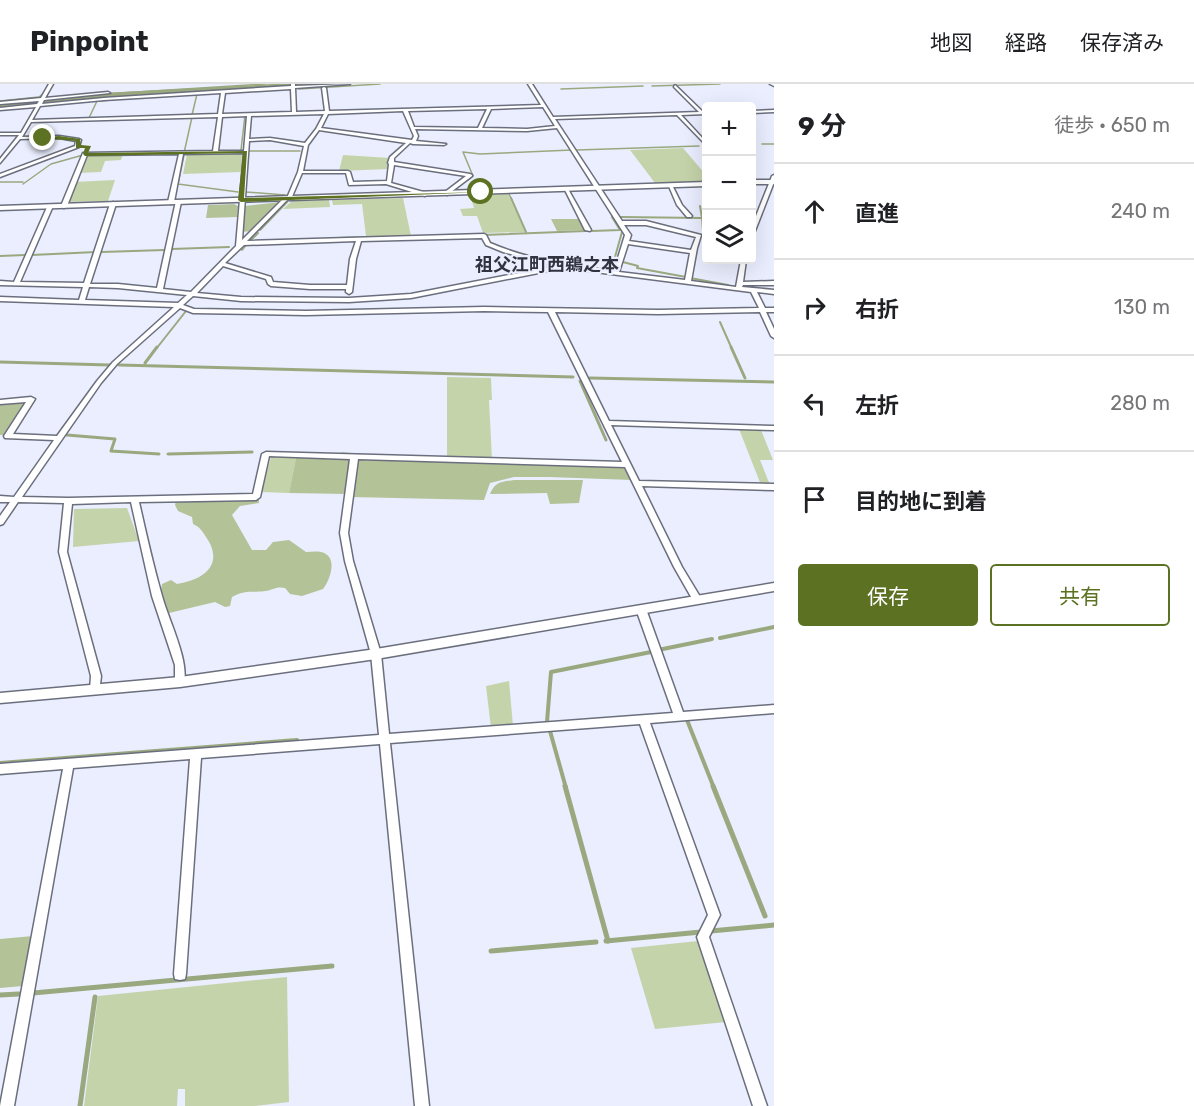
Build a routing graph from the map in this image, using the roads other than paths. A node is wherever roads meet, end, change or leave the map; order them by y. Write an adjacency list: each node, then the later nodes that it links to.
1 (51, 84): 9 (street)
2 (247, 84): 9 (street)
3 (348, 84): 5 (street)
4 (531, 84): 12 (street)
5 (293, 86): 11 (street); 20 (street)
6 (675, 86): 16 (street)
7 (324, 88): 18 (street)
8 (223, 93): 24 (street)
9 (43, 98): 10 (street); 11 (street)
10 (0, 103)
11 (38, 105): 14 (street); 26 (street)
12 (544, 106): 13 (street); 25 (street)
13 (490, 107): 15 (street); 29 (street)
14 (0, 109)
15 (405, 110): 18 (street); 28 (street)
16 (702, 111)
17 (774, 111): 19 (street)
18 (327, 112): 20 (street); 30 (street)
19 (756, 112)
20 (294, 113): 22 (street)
21 (702, 113): 23 (street)
22 (249, 114): 24 (street); 33 (street)
23 (675, 114): 25 (street); 34 (street)
24 (220, 115): 26 (street); 40 (street)
25 (552, 118): 27 (street)
26 (30, 121): 32 (street)
27 (558, 127): 29 (street); 52 (street)
28 (412, 128): 29 (street); 35 (street)
29 (480, 128)
30 (318, 129): 35 (street); 37 (street)
31 (0, 134): 32 (street)
32 (20, 136): 38 (street); 43 (street)
33 (246, 140): 37 (street); 39 (street)
34 (702, 140)
35 (410, 143): 36 (street); 44 (street)
36 (444, 144)
37 (306, 145): 45 (street)
38 (78, 147): 41 (street); 46 (street)
39 (245, 152): 40 (street); 58 (street)
40 (215, 153): 42 (street)
41 (85, 154): 42 (street); 62 (street)
42 (181, 154): 59 (street)
43 (0, 162)
44 (390, 163): 49 (street); 55 (street)
45 (300, 172): 49 (street); 57 (street)
46 (0, 176)
47 (756, 182): 48 (street)
48 (772, 182): 54 (street); 65 (street)
49 (386, 183): 56 (street)
50 (702, 184): 51 (street)
51 (670, 185): 52 (street); 64 (street)
52 (598, 188): 53 (street); 66 (street)
53 (566, 189): 55 (street); 67 (street)
54 (774, 192)
55 (447, 193): 56 (street)
56 (425, 194): 57 (street)
57 (288, 199): 58 (street); 70 (street)
58 (241, 200): 59 (street); 70 (street)
59 (174, 202): 60 (street); 83 (street)
60 (113, 204): 62 (street); 80 (street)
61 (50, 206): 62 (street); 63 (street); 79 (street)
62 (64, 206)
63 (0, 208)
64 (688, 216)
65 (756, 221)
66 (621, 223): 69 (street); 71 (street)
67 (588, 230)
68 (359, 239): 70 (street); 74 (street); 81 (street)
69 (626, 242): 71 (street); 75 (street)
70 (241, 244): 72 (street)
71 (693, 252): 76 (street)
72 (221, 264): 81 (street); 86 (street)
73 (743, 264): 82 (street)
74 (565, 266): 75 (street); 88 (street)
75 (616, 273): 76 (street)
76 (688, 282): 82 (street)
77 (0, 283): 79 (street)
78 (774, 283): 82 (street)
79 (16, 284): 80 (street)
80 (88, 285): 83 (street); 89 (street)
81 (350, 286): 88 (street)
82 (739, 286): 84 (street)
83 (160, 289): 86 (street)
84 (753, 290): 85 (street); 91 (street)
85 (774, 291)
86 (193, 293): 88 (street); 90 (street)
87 (0, 299): 89 (street)
88 (349, 300): 94 (street)
89 (81, 302): 90 (street)
90 (178, 305): 94 (street); 100 (street)
91 (763, 310): 92 (street); 93 (street); 95 (street)
92 (774, 310)
93 (551, 311): 94 (street); 97 (street)
94 (349, 312)
95 (774, 336)
96 (0, 402): 99 (street)
97 (608, 423): 98 (street); 102 (street)
98 (774, 428)
99 (4, 438): 100 (street)
100 (59, 438): 105 (street)
101 (354, 457): 102 (street); 107 (street); 113 (street)
102 (627, 465): 103 (street)
103 (636, 483): 104 (street); 111 (street)
104 (774, 487)
105 (17, 498): 106 (street); 108 (street); 109 (street)
106 (0, 499)
107 (134, 500): 108 (street); 114 (street)
108 (68, 501): 115 (street)
109 (0, 522)
110 (774, 587): 111 (street)
111 (697, 600): 112 (street)
112 (641, 609): 113 (street); 118 (street)
113 (376, 654): 114 (street); 120 (street)
114 (180, 682): 115 (street)
115 (95, 690): 116 (street)
116 (0, 698)
117 (774, 709): 118 (street)
118 (679, 716): 119 (street)
119 (643, 719): 120 (street); 127 (street)
120 (384, 739): 121 (street); 126 (street)
121 (196, 753): 122 (street); 124 (street)
122 (69, 763): 123 (street); 125 (street)
123 (0, 769)
124 (180, 975)
125 (7, 1106)
126 (422, 1106)
127 (760, 1106)

